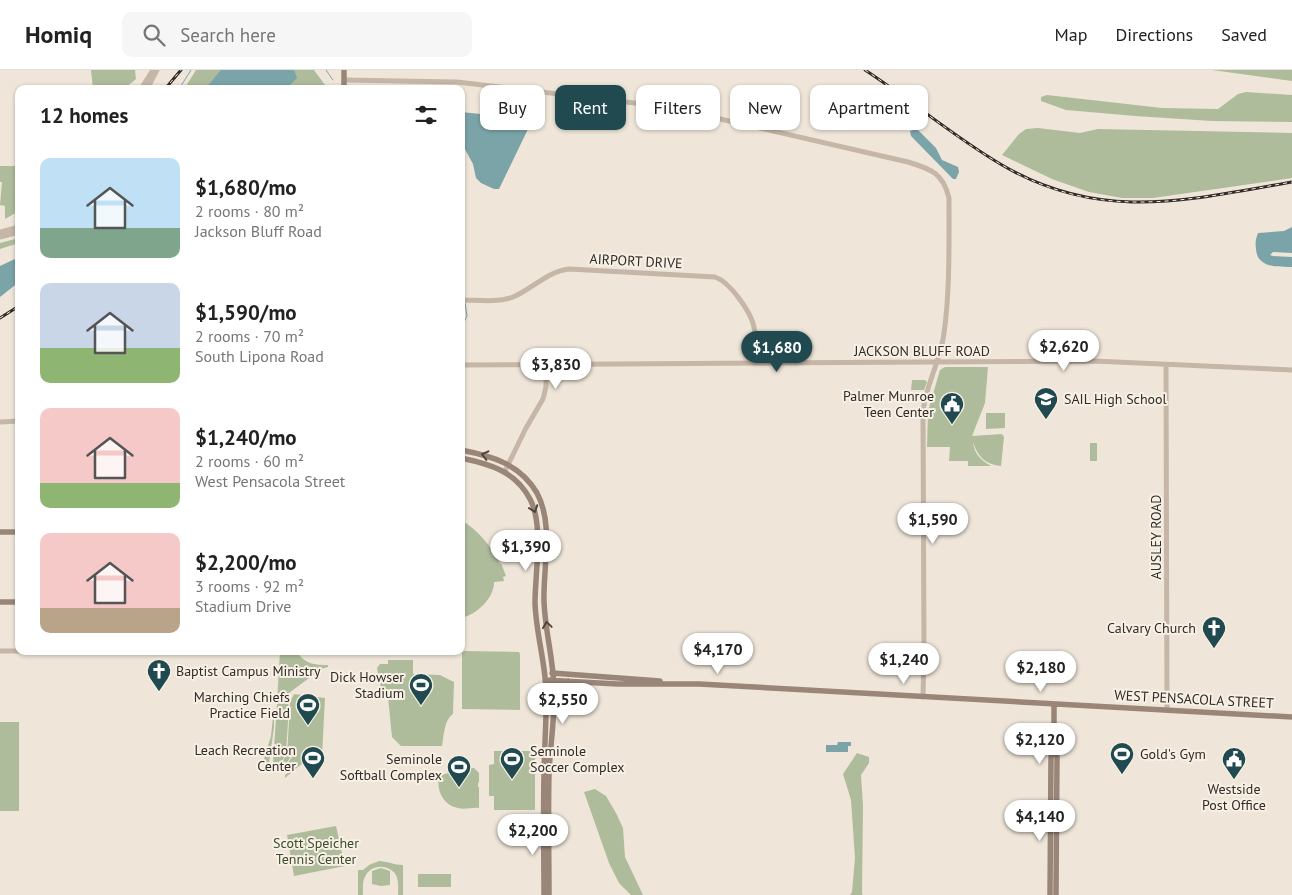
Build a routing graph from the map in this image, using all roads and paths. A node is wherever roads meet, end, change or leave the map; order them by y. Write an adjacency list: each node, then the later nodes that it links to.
1 (153, 70): 5 (street)
2 (157, 70): 6 (street)
3 (344, 70): 4 (main road)
4 (344, 80): 7 (main road); 13 (street)
5 (144, 85)
6 (148, 85)
7 (344, 85)
8 (15, 228): 9 (street)
9 (0, 232)
10 (15, 233): 11 (street)
11 (0, 237)
12 (465, 300): 14 (street, AIRPORT DRIVE)
13 (937, 362): 14 (street, JACKSON BLUFF ROAD); 17 (street, JACKSON BLUFF ROAD); 37 (street)
14 (755, 363): 15 (street, JACKSON BLUFF ROAD)
15 (546, 364): 16 (street, JACKSON BLUFF ROAD); 23 (street)
16 (465, 365)
17 (1166, 365): 18 (street, JACKSON BLUFF ROAD); 40 (street, AUSLEY ROAD)
18 (1292, 370)
19 (0, 422): 20 (street)
20 (15, 422)
21 (465, 451): 23 (main road, one-way to 21)
22 (465, 459): 24 (main road)
23 (508, 464): 24 (street); 32 (main road, one-way to 23)
24 (504, 471): 31 (main road, one-way to 31)
25 (0, 532): 26 (main road)
26 (15, 532)
27 (0, 602): 28 (main road)
28 (15, 602)
29 (0, 651): 30 (street)
30 (15, 651)
31 (545, 673): 32 (main road, WEST PENSACOLA STREET); 33 (main road)
32 (554, 673): 34 (main road); 36 (main road, WEST PENSACOLA STREET)
33 (546, 680): 34 (main road, WEST PENSACOLA STREET); 43 (main road)
34 (554, 681): 35 (main road, WEST PENSACOLA STREET); 38 (main road)
35 (568, 681): 36 (main road, WEST PENSACOLA STREET); 38 (main road)
36 (675, 683): 37 (main road, WEST PENSACOLA STREET)
37 (923, 697): 39 (main road, WEST PENSACOLA STREET)
38 (554, 701): 43 (main road)
39 (1054, 704): 40 (main road, WEST PENSACOLA STREET); 42 (main road)
40 (1167, 710): 41 (main road, WEST PENSACOLA STREET)
41 (1292, 717)
42 (1054, 746): 46 (main road); 47 (main road)
43 (546, 794): 44 (main road); 45 (main road)
44 (544, 895)
45 (549, 895)
46 (1050, 895)
47 (1056, 895)

